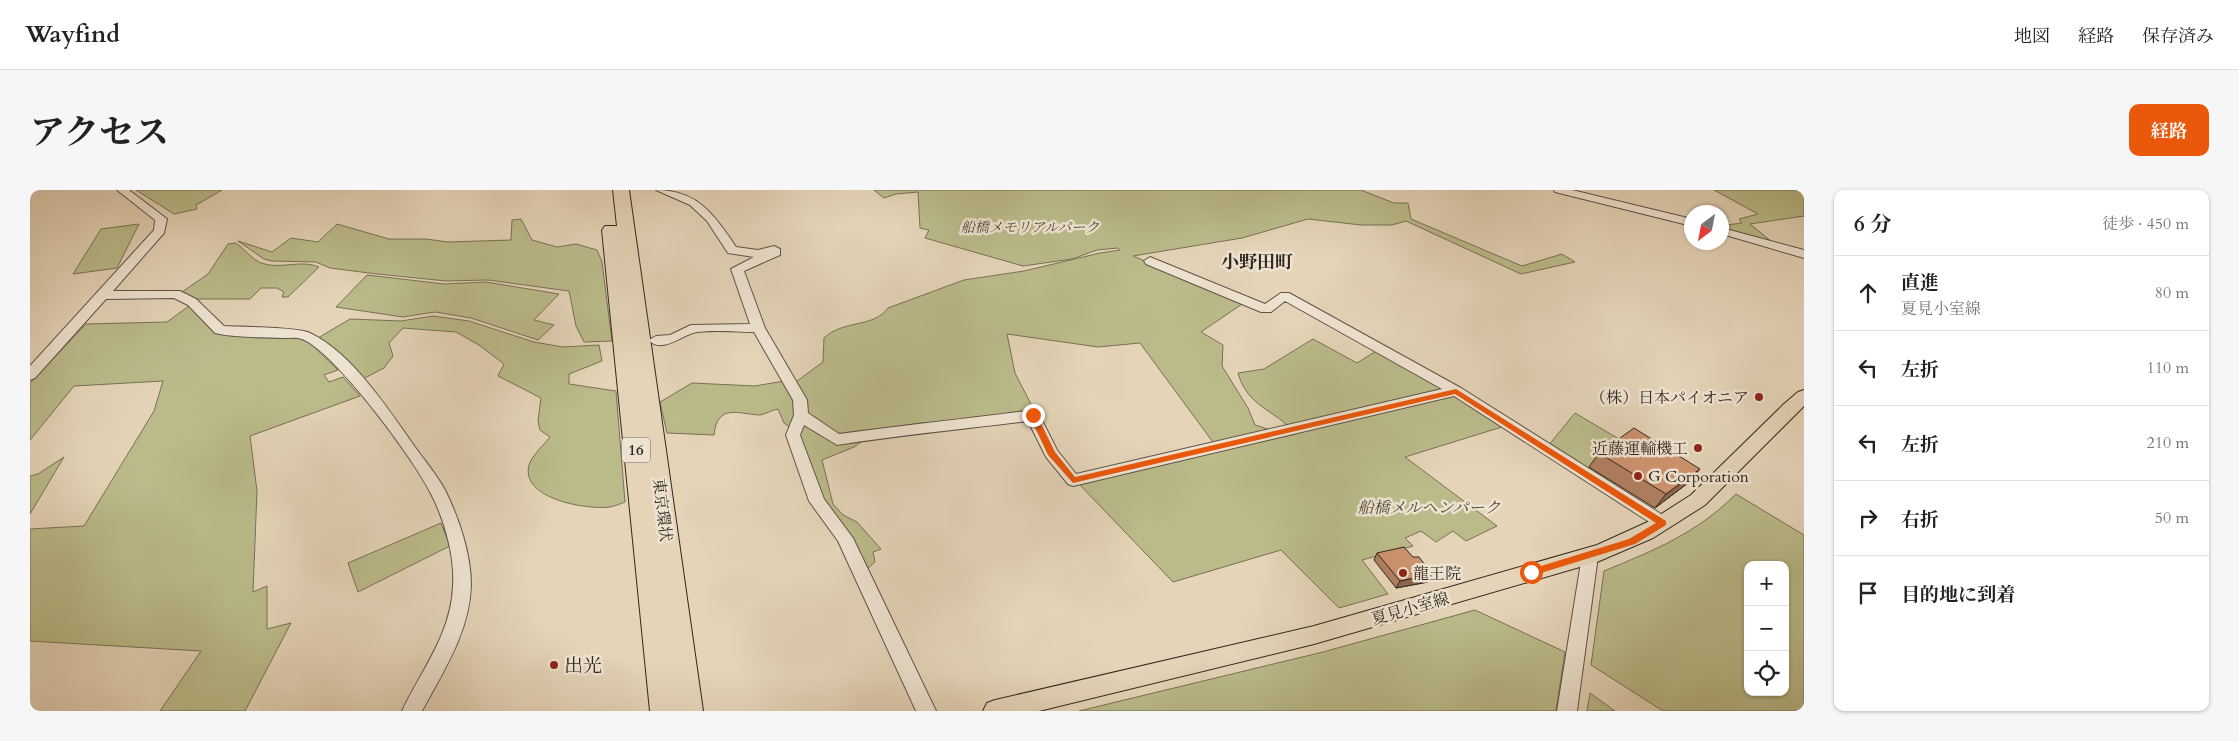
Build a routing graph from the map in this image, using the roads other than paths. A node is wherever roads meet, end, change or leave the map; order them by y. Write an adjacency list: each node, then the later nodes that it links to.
1 (122, 190): 10 (street)
2 (607, 190): 20 (highway, 東京環状 / 16)
3 (622, 190): 21 (highway, 東京環状 / 16)
4 (662, 190): 11 (street)
5 (1559, 190): 6 (street)
6 (1684, 221)
7 (1729, 233): 8 (street)
8 (1804, 254)
9 (1150, 261): 14 (street)
10 (104, 295): 13 (street); 19 (street)
11 (758, 328): 12 (street); 16 (street)
12 (656, 340)
13 (30, 375)
14 (1456, 392): 16 (street); 17 (street)
15 (1804, 396): 17 (main road, 夏見小室線)
16 (801, 415): 22 (street)
17 (1663, 523): 18 (main road, 夏見小室線)
18 (1590, 556): 23 (main road, 夏見小室線); 24 (street)
19 (412, 711)
20 (664, 711)
21 (689, 711)
22 (926, 711)
23 (995, 711)
24 (1567, 711)

